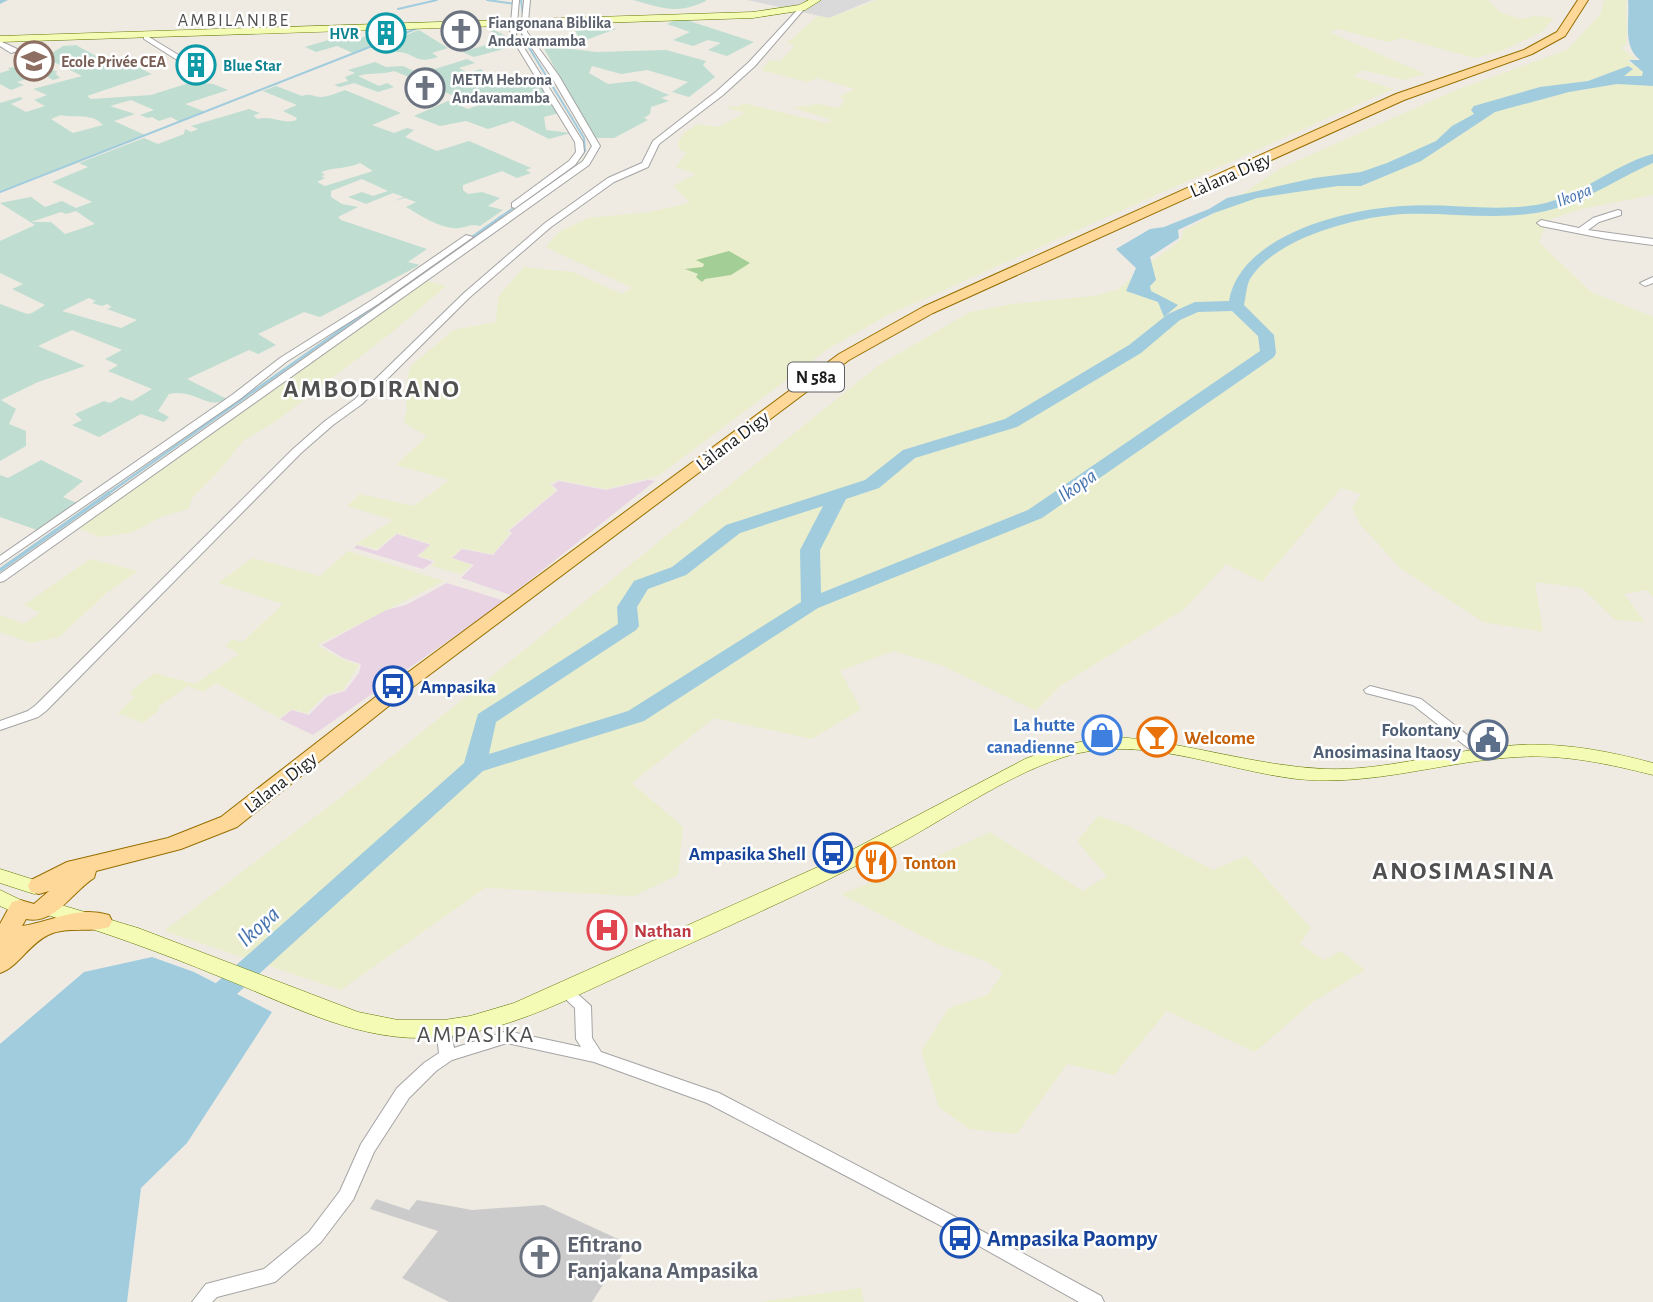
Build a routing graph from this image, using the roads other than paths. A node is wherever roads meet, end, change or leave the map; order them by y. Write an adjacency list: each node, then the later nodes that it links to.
1 (516, 0): 7 (street)
2 (527, 0): 6 (street)
3 (816, 0): 5 (street)
4 (1583, 0): 24 (main road, Làlana Digy / N 58a)
5 (802, 8): 6 (street); 19 (street)
6 (527, 20): 7 (street); 17 (street)
7 (514, 22): 8 (street); 16 (street)
8 (146, 34): 9 (street); 11 (street)
9 (0, 41): 10 (street)
10 (14, 51)
11 (196, 68)
12 (1618, 213): 14 (street)
13 (1541, 223): 14 (street)
14 (1583, 229): 15 (street)
15 (1653, 242)
16 (0, 561)
17 (0, 579)
18 (1370, 690): 20 (street)
19 (0, 726)
20 (1486, 755): 21 (street); 28 (street)
21 (1653, 769)
22 (0, 877): 24 (street)
23 (0, 897): 24 (street)
24 (37, 900): 25 (street); 26 (main road, N 58a)
25 (107, 923): 26 (main road, N 58a); 29 (street)
26 (8, 942): 27 (main road, N 58a)
27 (0, 964)
28 (565, 991): 29 (street); 31 (street)
29 (443, 1028): 30 (street)
30 (447, 1056): 31 (street); 32 (street)
31 (595, 1056): 33 (street)
32 (201, 1302)
33 (1095, 1302)

